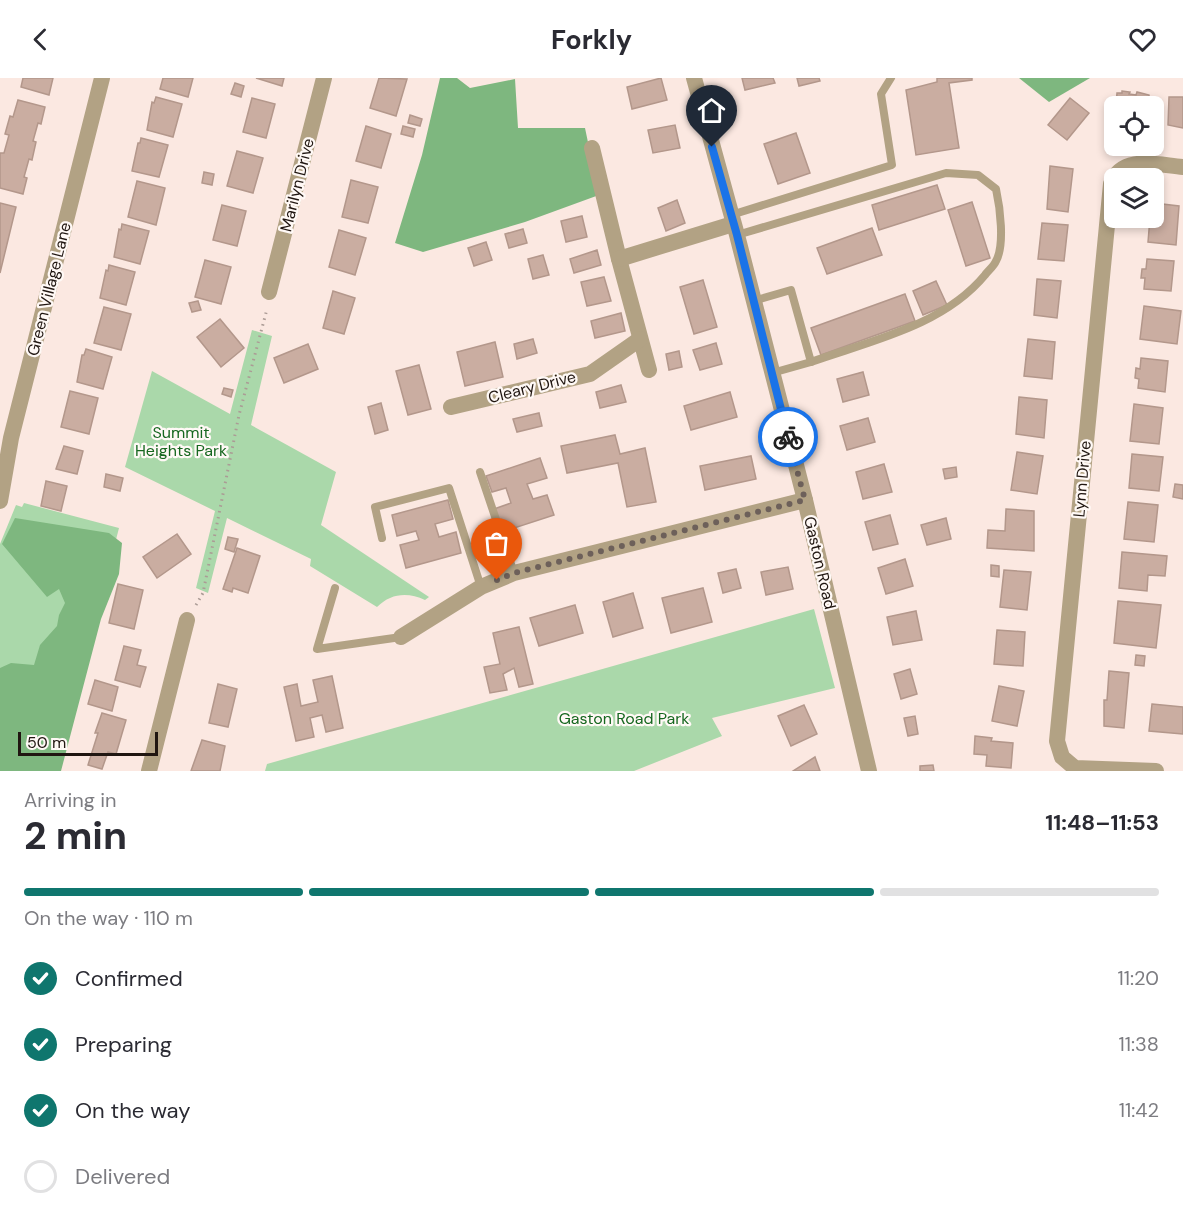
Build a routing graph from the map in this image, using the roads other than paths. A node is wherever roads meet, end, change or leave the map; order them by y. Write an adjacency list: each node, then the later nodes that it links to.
1 (102, 78): 18 (street, Green Village Lane)
2 (324, 78): 9 (street, Marilyn Drive)
3 (694, 78): 7 (street, Gaston Road)
4 (891, 78): 7 (lane)
5 (592, 148): 8 (street)
6 (1183, 166): 27 (street, Lynn Drive)
7 (734, 225): 8 (street); 10 (street, Gaston Road); 12 (lane)
8 (619, 259): 11 (street)
9 (269, 292)
10 (753, 302): 12 (lane); 14 (street, Gaston Road)
11 (640, 339): 13 (street); 15 (street, Cleary Drive)
12 (811, 362): 14 (lane)
13 (649, 370)
14 (772, 374): 17 (street, Gaston Road)
15 (451, 407)
16 (480, 472): 20 (lane)
17 (805, 500): 20 (street); 26 (street, Gaston Road)
18 (0, 501)
19 (382, 538): 21 (lane)
20 (514, 573): 21 (street)
21 (481, 587): 24 (street)
22 (335, 588): 24 (lane)
23 (187, 620): 25 (street)
24 (401, 636)
25 (149, 771)
26 (869, 771)
27 (1155, 771)

